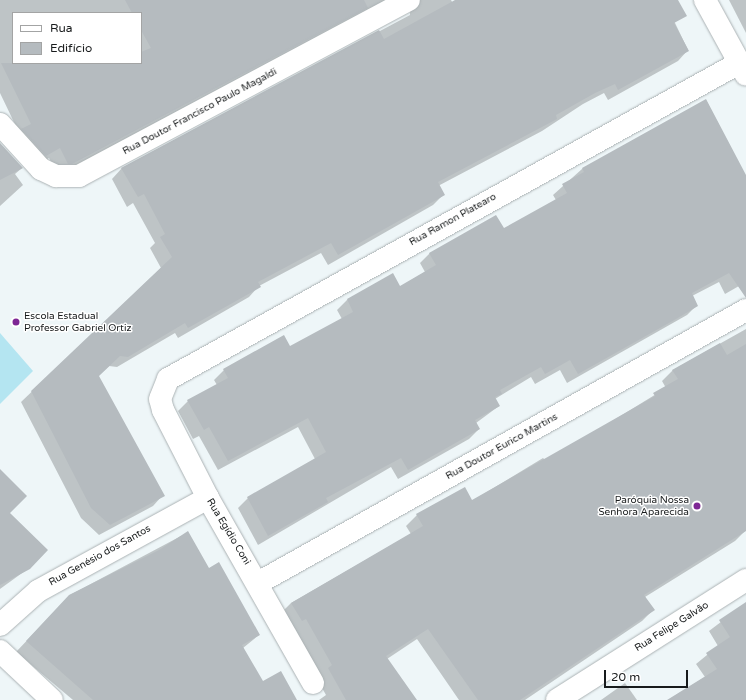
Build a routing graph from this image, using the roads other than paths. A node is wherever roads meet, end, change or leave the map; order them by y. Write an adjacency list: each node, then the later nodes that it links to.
1 (409, 0): 4 (street, Rua Doutor Francisco Paulo Magaldi)
2 (705, 0): 3 (street)
3 (742, 69): 6 (street, Rua Ramon Platearo)
4 (0, 124)
5 (746, 310): 9 (street, Rua Doutor Eurico Martins)
6 (168, 378): 7 (street, Rua Egídio Coni)
7 (208, 498): 9 (street, Rua Egídio Coni); 10 (street, Rua Genésio dos Santos)
8 (746, 580): 13 (street, Rua Felipe Galvão)
9 (258, 583): 12 (street, Rua Egídio Coni)
10 (0, 625)
11 (0, 651): 14 (street)
12 (313, 683)
13 (562, 699)
14 (52, 700)

